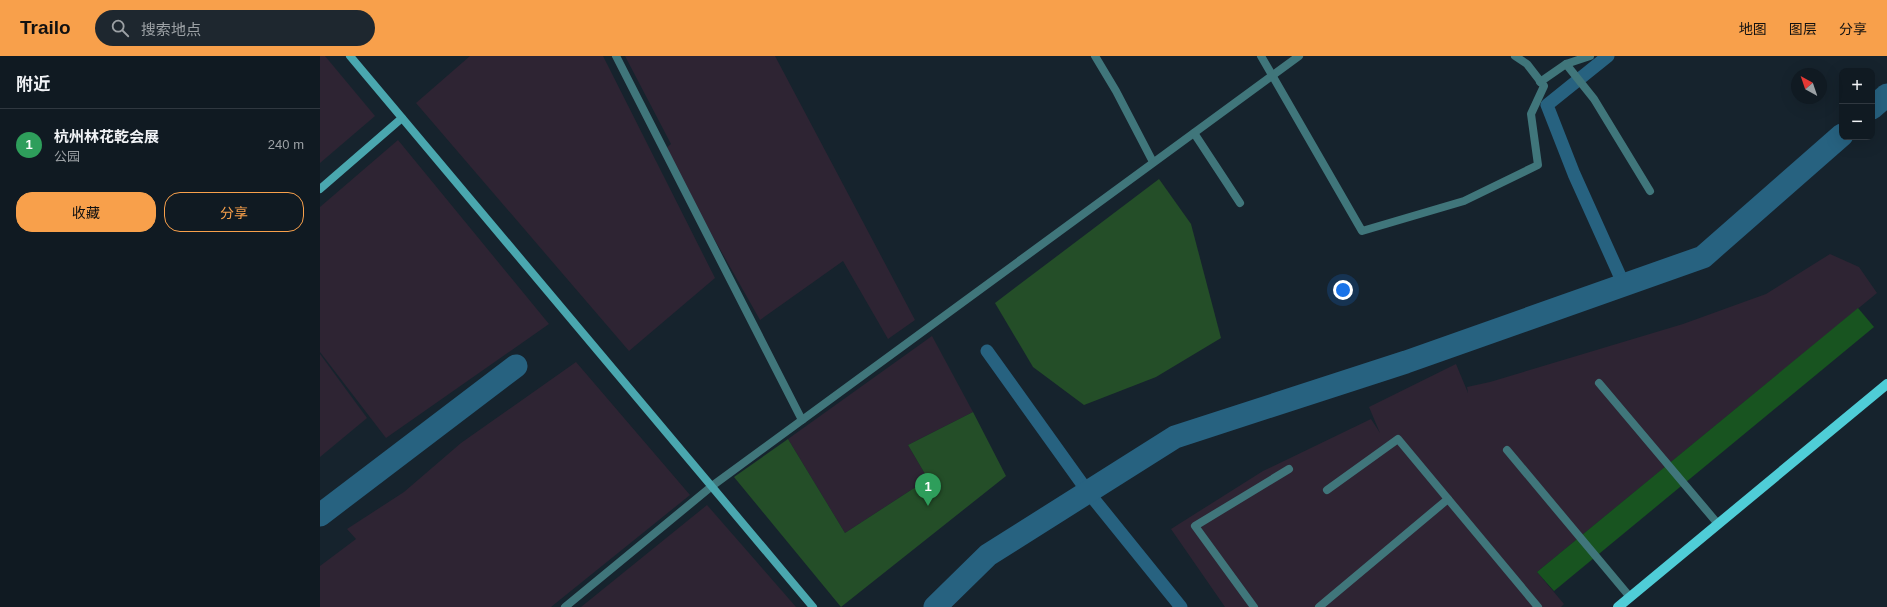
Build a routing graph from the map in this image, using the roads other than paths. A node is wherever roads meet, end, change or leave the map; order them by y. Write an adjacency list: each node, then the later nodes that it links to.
1 (350, 56): 11 (street)
2 (616, 56): 19 (street)
3 (1095, 56): 13 (street)
4 (1261, 56): 9 (street)
5 (1299, 56): 9 (street)
6 (1515, 56): 10 (street)
7 (1590, 56): 8 (street)
8 (1566, 64): 10 (street); 15 (street)
9 (1273, 75): 10 (street); 12 (street)
10 (1540, 82)
11 (402, 118): 14 (street); 22 (street)
12 (1194, 133): 13 (street); 16 (street)
13 (1153, 162): 19 (street)
14 (320, 189)
15 (1650, 191)
16 (1240, 203)
17 (1600, 383): 25 (street)
18 (1887, 384): 25 (main road)
19 (802, 420): 22 (street)
20 (1507, 450): 26 (street)
21 (1288, 469): 29 (street)
22 (712, 486): 27 (street); 28 (street)
23 (1327, 490): 24 (street)
24 (1448, 499): 30 (street); 31 (street)
25 (1718, 524): 26 (main road)
26 (1630, 597): 32 (main road)
27 (565, 607)
28 (814, 607)
29 (1254, 607)
30 (1318, 607)
31 (1538, 607)
32 (1618, 607)

